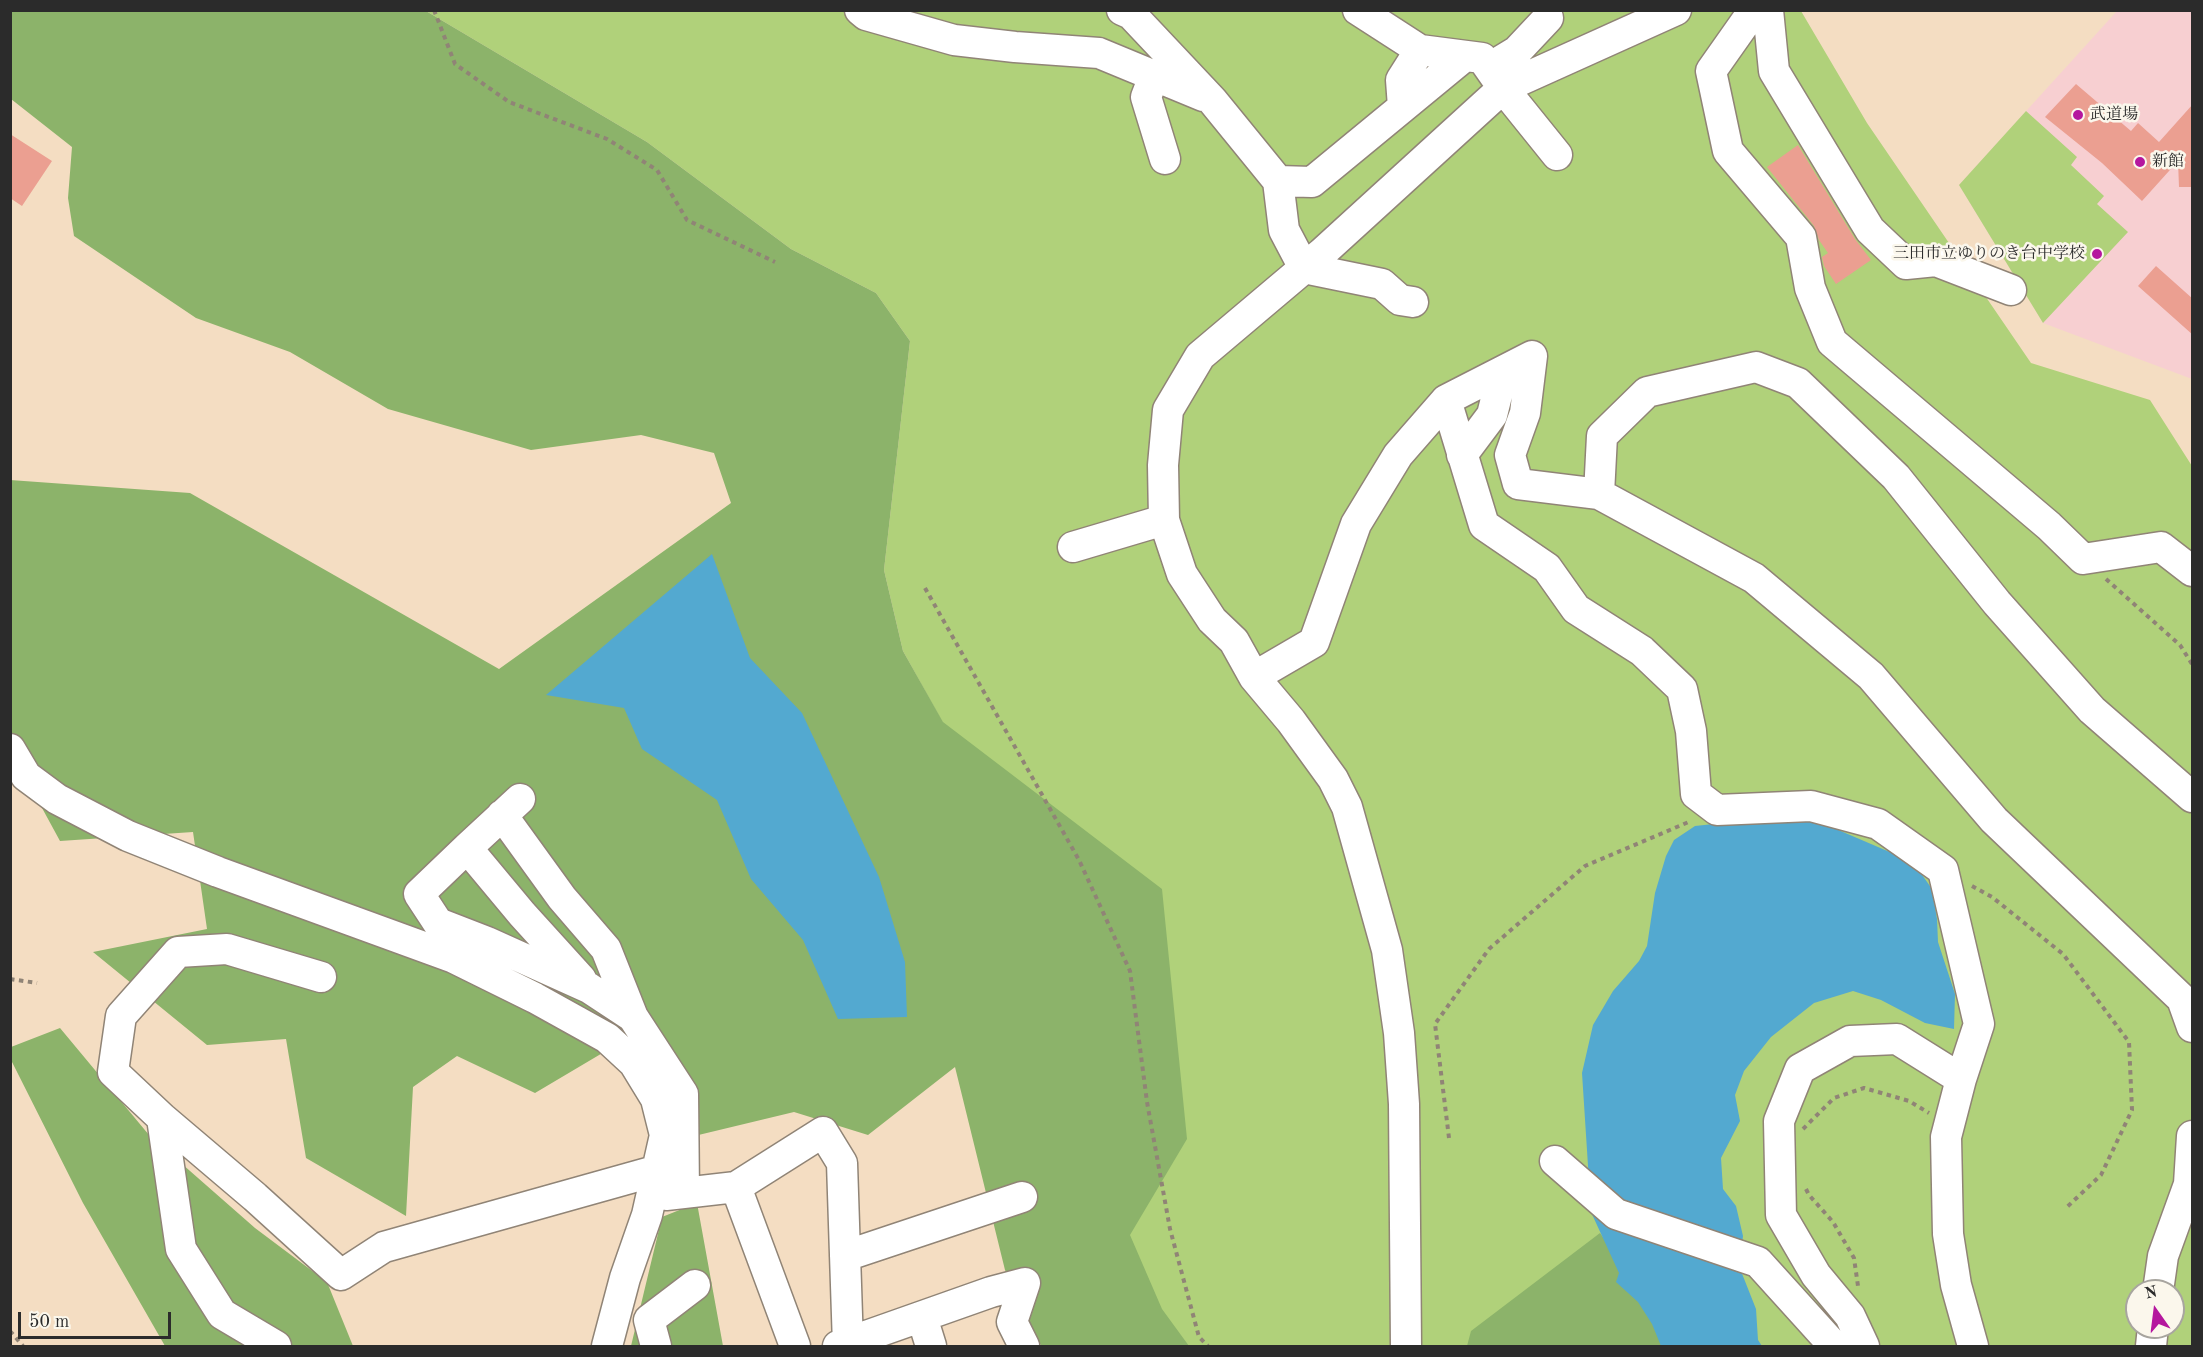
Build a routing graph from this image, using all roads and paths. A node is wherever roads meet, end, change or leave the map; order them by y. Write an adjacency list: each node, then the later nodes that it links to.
1 (434, 10): 19 (path)
2 (860, 10): 11 (street)
3 (1122, 10): 12 (street)
4 (1358, 10): 9 (street)
5 (1676, 10): 10 (street)
6 (1754, 10): 29 (street)
7 (1768, 10): 21 (street)
8 (1548, 18): 10 (street)
9 (1420, 50): 10 (street); 13 (street)
10 (1486, 70): 13 (street); 14 (street); 20 (street)
11 (1154, 76): 12 (street); 15 (street)
12 (1212, 100): 16 (street)
13 (1403, 107): 17 (street)
14 (1557, 155)
15 (1165, 159)
16 (1278, 181): 17 (street); 18 (street)
17 (1312, 182): 18 (street)
18 (1284, 230): 20 (street)
19 (775, 262)
20 (1304, 268): 22 (street); 27 (street)
21 (2011, 290)
22 (1413, 302)
23 (1503, 371): 24 (street); 25 (street); 26 (street)
24 (1446, 400): 25 (street); 33 (street)
25 (1461, 455): 36 (street)
26 (1599, 494): 35 (street); 46 (street)
27 (1164, 520): 28 (street); 33 (street)
28 (1073, 547)
29 (2083, 559): 30 (street); 32 (path)
30 (2193, 570)
31 (925, 588): 74 (path)
32 (2193, 664)
33 (1254, 677): 75 (street)
34 (10, 749): 54 (street)
35 (2193, 797)
36 (1717, 810): 38 (street); 51 (path)
37 (468, 848): 39 (street); 40 (street); 45 (street)
38 (1943, 870): 47 (street); 59 (path)
39 (522, 914): 40 (street); 44 (street)
40 (487, 942): 44 (street)
41 (321, 977): 48 (street)
42 (10, 979): 43 (path)
43 (37, 983)
44 (589, 988): 45 (street)
45 (633, 1017): 57 (street)
46 (2193, 1027)
47 (1961, 1079): 49 (street); 77 (street)
48 (162, 1118): 54 (street); 68 (street)
49 (1949, 1126): 52 (path); 78 (street)
50 (2193, 1136): 61 (street)
51 (1449, 1138)
52 (1800, 1139)
53 (1555, 1161): 76 (street)
54 (653, 1184): 57 (street); 69 (street)
55 (1805, 1186): 63 (path)
56 (736, 1187): 57 (street); 60 (street); 71 (street)
57 (684, 1193)
58 (1022, 1197): 60 (street)
59 (2067, 1207)
60 (845, 1256): 66 (street)
61 (2160, 1279)
62 (695, 1285): 70 (street)
63 (1858, 1288)
64 (922, 1317): 66 (street); 72 (street); 73 (street)
65 (10, 1330): 67 (path)
66 (845, 1345)
67 (23, 1347)
68 (276, 1347)
69 (607, 1347)
70 (656, 1347)
71 (795, 1347)
72 (931, 1347)
73 (1024, 1347)
74 (1208, 1347)
75 (1407, 1347)
76 (1834, 1347)
77 (1864, 1347)
78 (1972, 1347)

